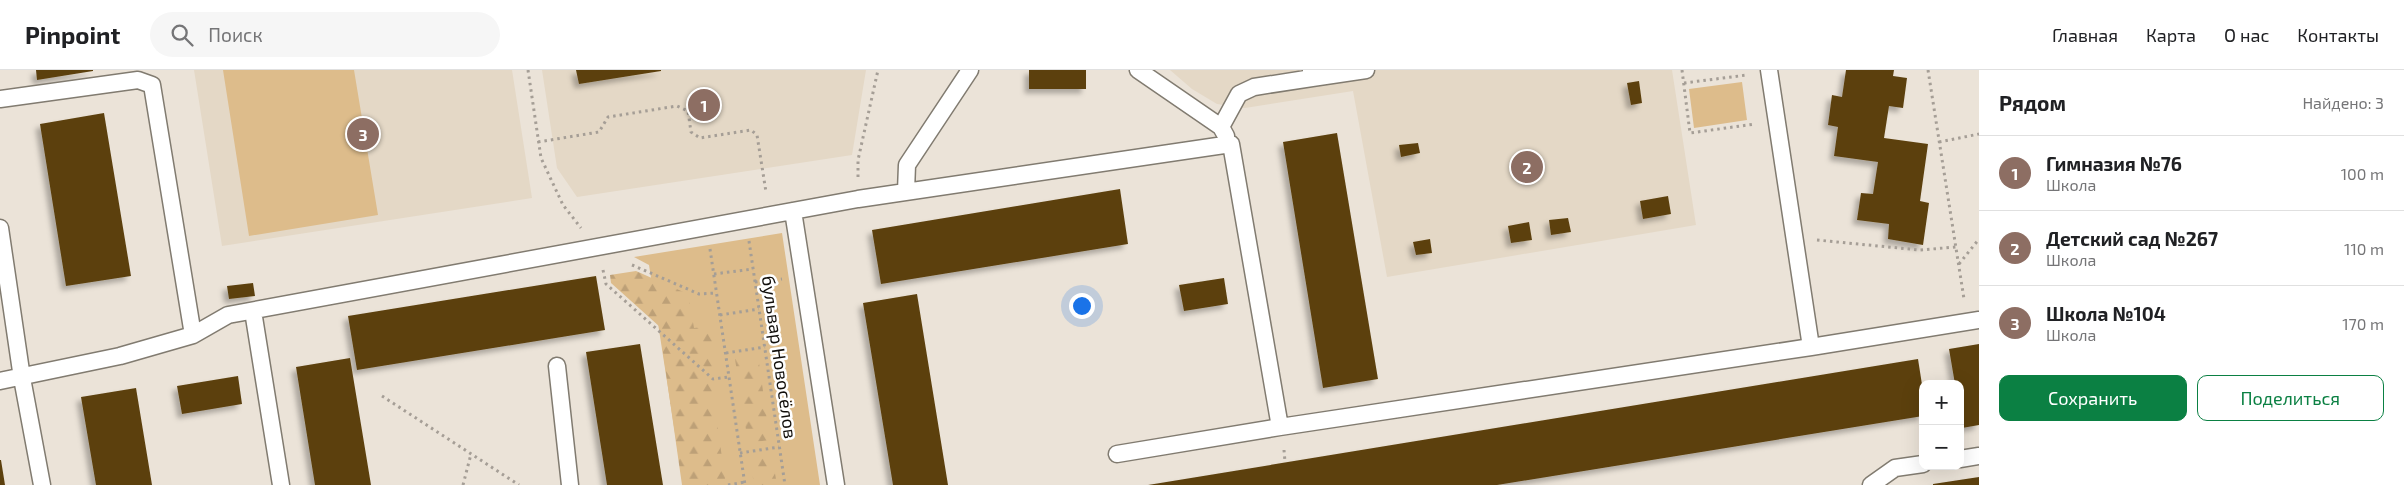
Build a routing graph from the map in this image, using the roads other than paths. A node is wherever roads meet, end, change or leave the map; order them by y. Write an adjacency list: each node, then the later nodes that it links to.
1 (970, 70): 9 (lane)
2 (1138, 70): 7 (lane)
3 (1366, 70): 5 (lane)
4 (1762, 72): 15 (lane)
5 (1312, 74): 7 (lane)
6 (0, 99): 14 (lane)
7 (1221, 127): 8 (lane)
8 (1231, 144): 9 (lane); 19 (lane)
9 (906, 191): 10 (lane)
10 (793, 211): 12 (lane); 27 (lane)
11 (0, 228): 17 (lane)
12 (254, 311): 14 (lane); 25 (lane)
13 (1973, 321): 15 (lane)
14 (193, 335): 17 (lane)
15 (1811, 347): 19 (lane)
16 (557, 366): 26 (lane)
17 (22, 378): 18 (lane); 24 (lane)
18 (0, 381)
19 (1280, 427): 20 (lane)
20 (1117, 454)
21 (1979, 456): 22 (lane)
22 (1964, 458)
23 (1919, 465): 28 (lane)
24 (42, 485)
25 (281, 485)
26 (570, 485)
27 (836, 485)
28 (1871, 485)

